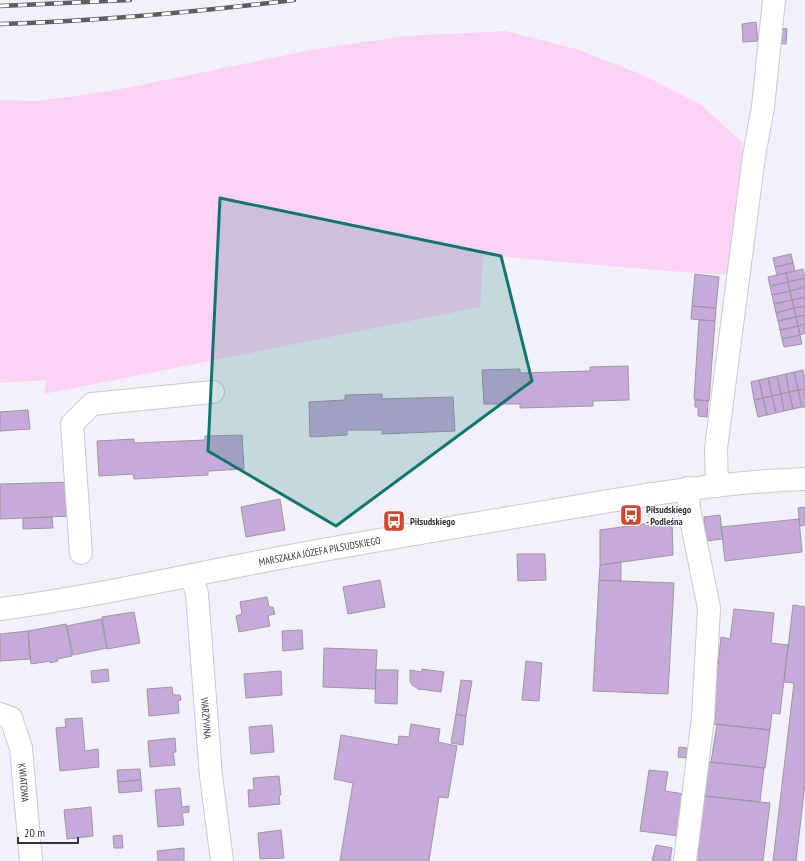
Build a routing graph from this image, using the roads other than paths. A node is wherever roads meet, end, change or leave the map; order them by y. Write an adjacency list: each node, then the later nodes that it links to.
1 (774, 0): 4 (street)
2 (213, 392): 6 (street)
3 (805, 479): 4 (street, MARSZAŁKA JÓZEFA PIŁSUDSKIEGO)
4 (717, 486): 5 (street, MARSZAŁKA JÓZEFA PIŁSUDSKIEGO)
5 (688, 488): 7 (street, MARSZAŁKA JÓZEFA PIŁSUDSKIEGO); 12 (street)
6 (81, 553)
7 (192, 576): 8 (street, MARSZAŁKA JÓZEFA PIŁSUDSKIEGO); 11 (street, WARZYWNA)
8 (0, 609)
9 (0, 714): 10 (street, KWIATOWA)
10 (31, 861)
11 (222, 861)
12 (685, 861)

